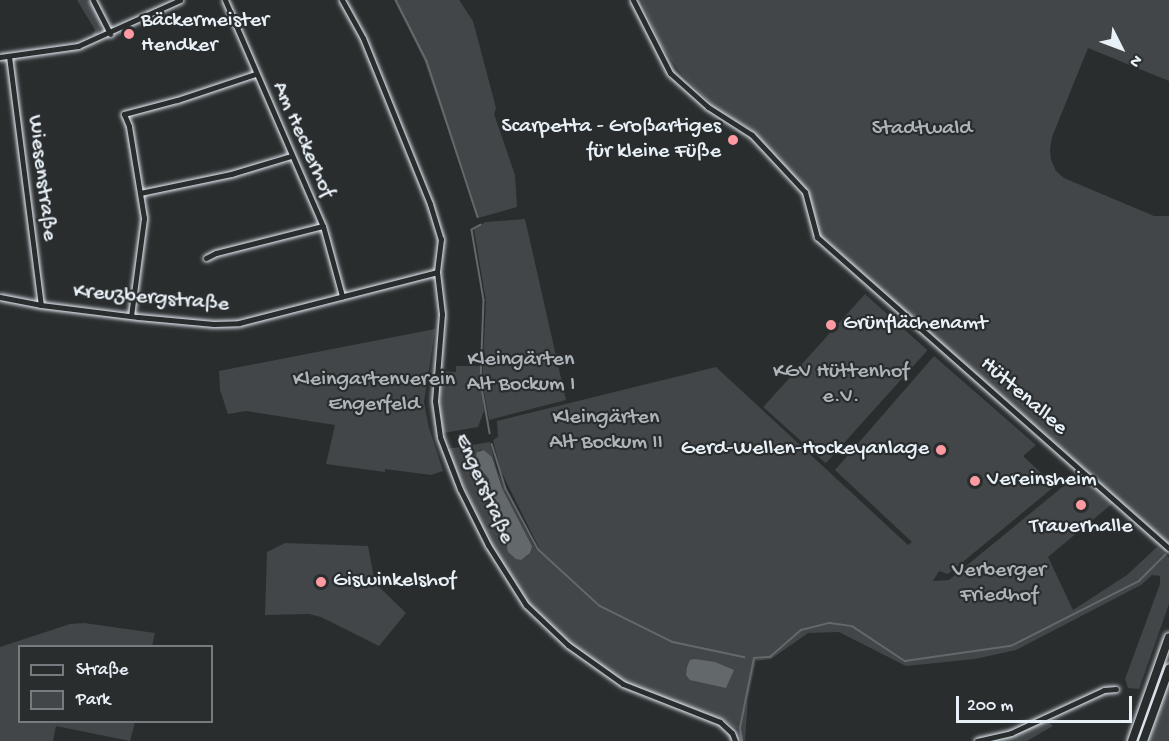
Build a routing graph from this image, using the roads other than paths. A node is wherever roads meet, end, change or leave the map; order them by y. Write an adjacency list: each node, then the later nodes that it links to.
1 (93, 0): 6 (street)
2 (180, 0): 6 (street)
3 (225, 0): 9 (street, Am Heckerhof)
4 (342, 0): 14 (street, Engerstraße)
5 (633, 0): 19 (street, Hüttenallee)
6 (110, 34): 7 (street)
7 (9, 56): 8 (street); 17 (street, Wiesenstraße)
8 (0, 57)
9 (255, 74): 10 (street, Am Heckerhof); 11 (street)
10 (291, 156): 11 (street); 12 (street, Am Heckerhof)
11 (140, 193): 18 (street)
12 (323, 226): 13 (street); 15 (street, Am Heckerhof)
13 (206, 258)
14 (437, 272): 15 (street, Kreuzbergstraße); 23 (street, Engerstraße)
15 (342, 296): 18 (street, Kreuzbergstraße)
16 (0, 297): 17 (street, Kreuzbergstraße)
17 (41, 305): 18 (street, Kreuzbergstraße)
18 (131, 316)
19 (1169, 548)
20 (1169, 637): 25 (main road)
21 (1169, 669): 26 (main road)
22 (1116, 689): 24 (street)
23 (735, 741)
24 (977, 741)
25 (1132, 741)
26 (1143, 741)

